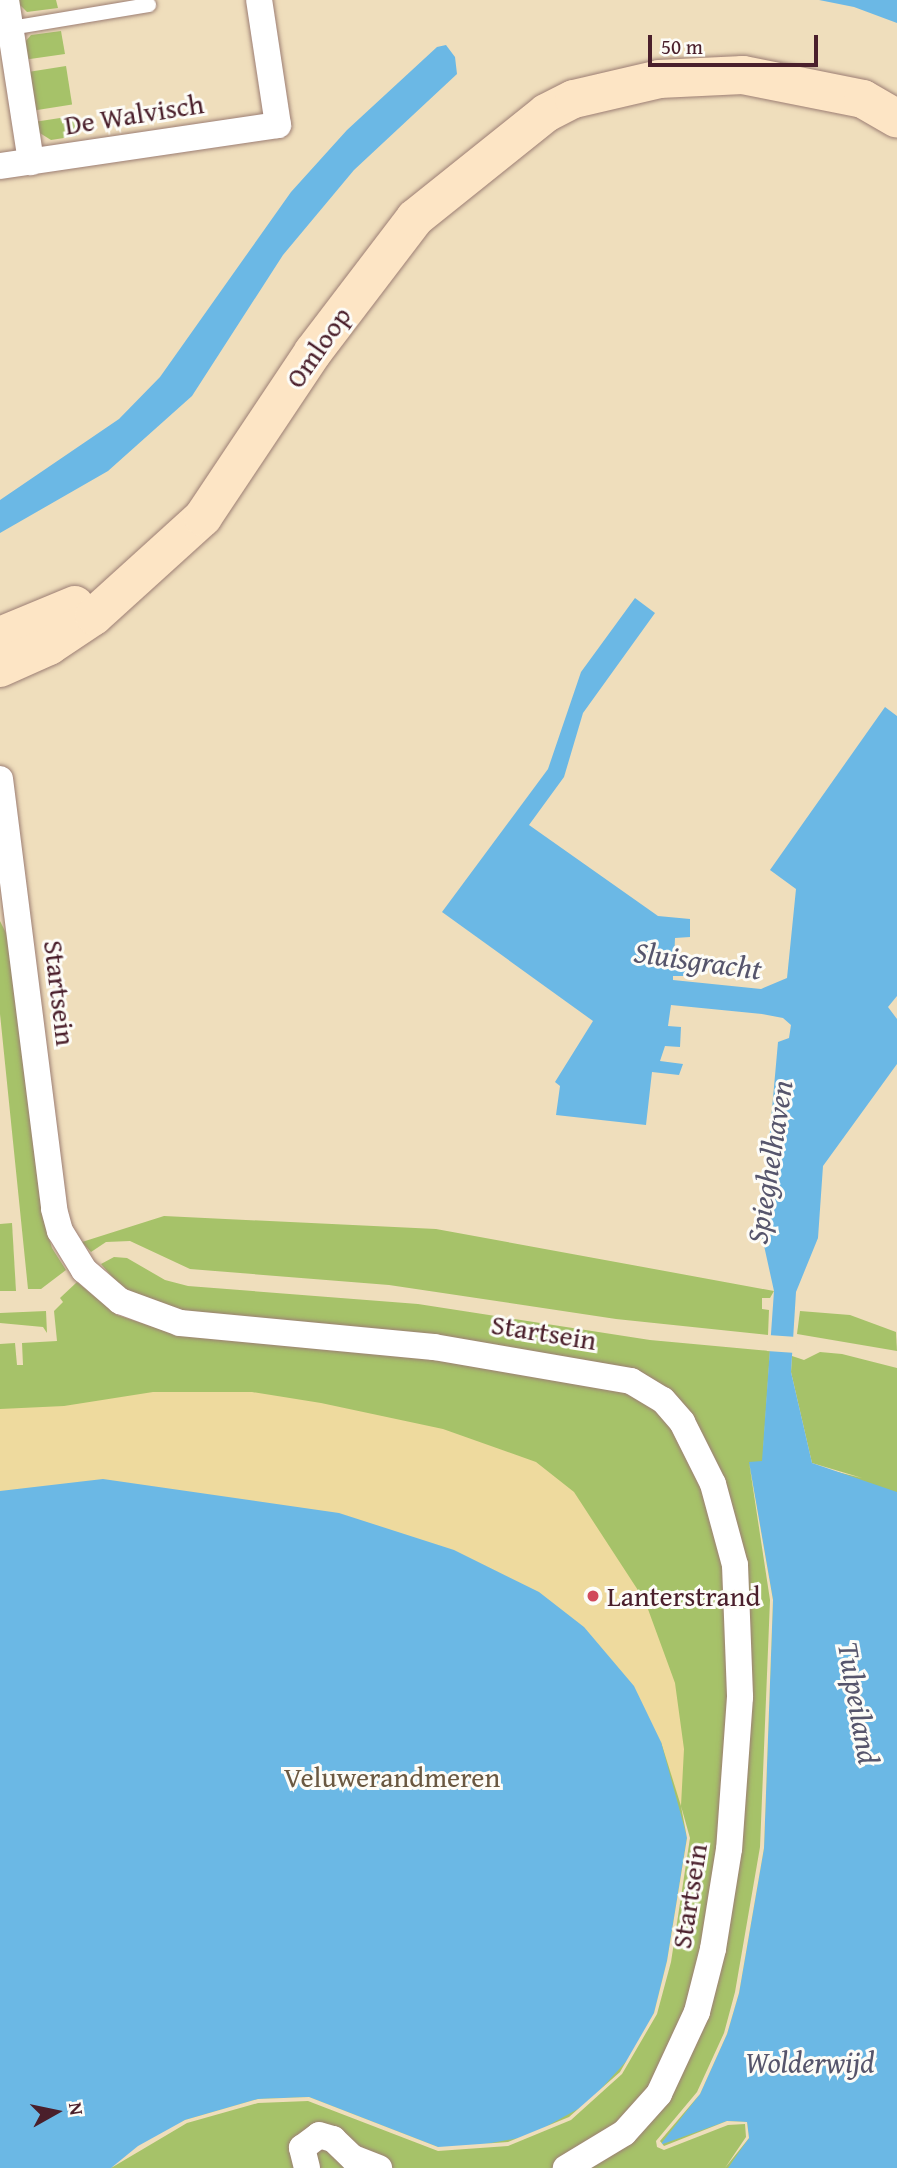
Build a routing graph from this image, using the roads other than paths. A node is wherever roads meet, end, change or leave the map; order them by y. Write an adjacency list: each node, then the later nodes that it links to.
1 (6, 0): 4 (street)
2 (258, 0): 6 (street, De Walvisch)
3 (149, 5): 4 (lane)
4 (11, 28): 6 (street)
5 (897, 119): 8 (main road, Omloop)
6 (32, 162): 7 (street, De Walvisch)
7 (0, 166)
8 (134, 577): 9 (main road, Omloop); 10 (main road, Omloop)
9 (0, 636)
10 (0, 667)
11 (0, 779): 12 (street, Startsein)
12 (8, 906): 16 (street, Startsein)
13 (344, 2163): 14 (street); 15 (street)
14 (307, 2168)
15 (379, 2168)
16 (566, 2168)

